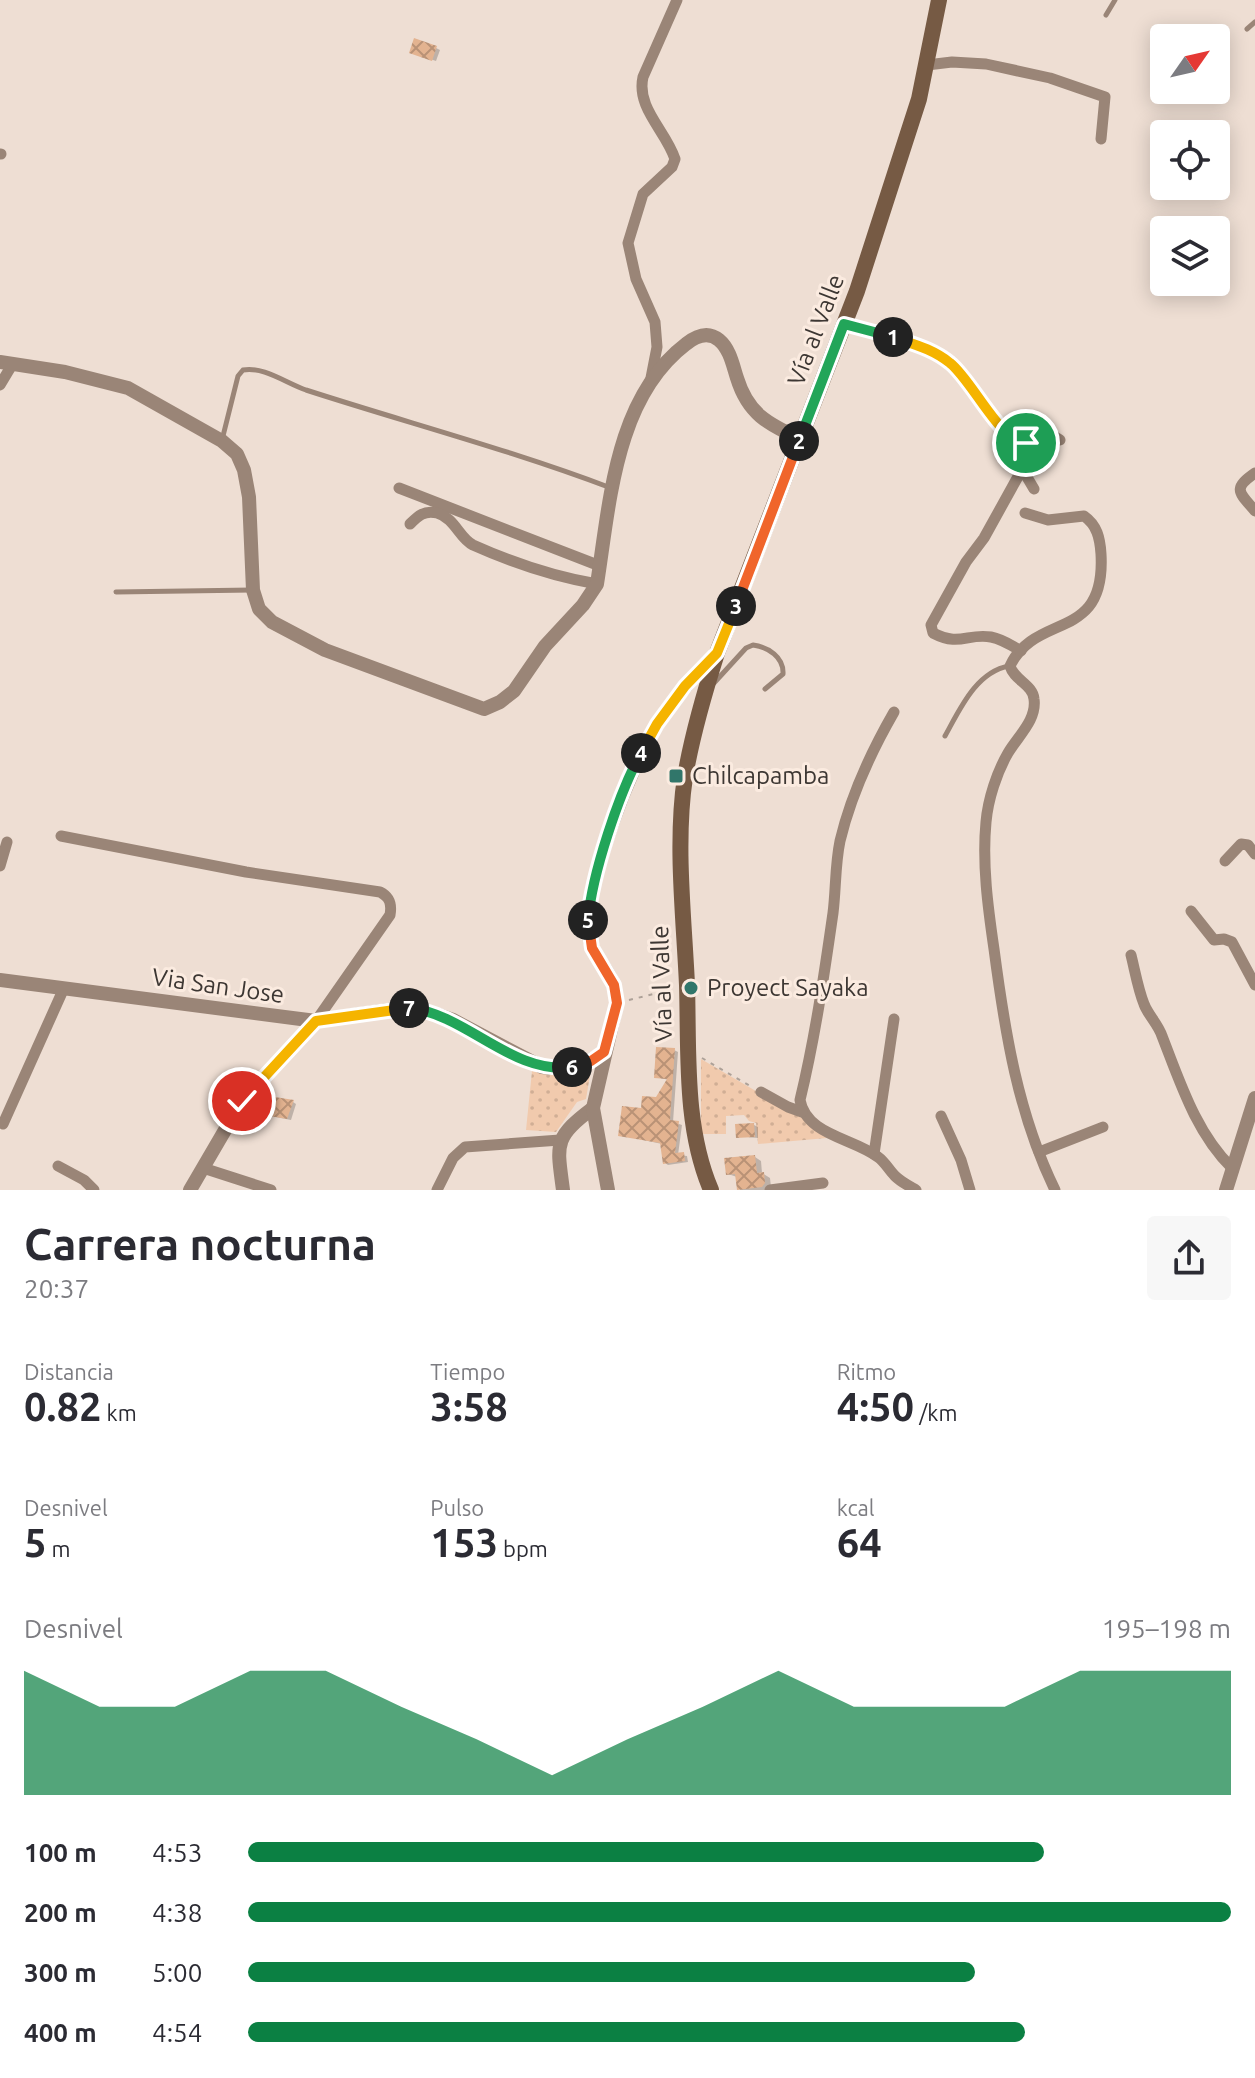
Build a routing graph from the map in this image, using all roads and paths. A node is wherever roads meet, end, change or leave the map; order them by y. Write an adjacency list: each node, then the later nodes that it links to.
1 (677, 0): 11 (street)
2 (939, 0): 7 (main road, Vía al Valle)
3 (1115, 0): 4 (lane)
4 (1106, 15)
5 (1255, 22): 6 (lane)
6 (1247, 29)
7 (927, 65): 8 (street); 9 (main road, Vía al Valle)
8 (1101, 139)
9 (844, 324): 13 (main road, Vía al Valle); 14 (street)
10 (6, 364): 12 (street); 15 (street)
11 (650, 384): 13 (street); 18 (street)
12 (0, 385)
13 (800, 439): 28 (main road, Vía al Valle)
14 (1060, 440)
15 (222, 441): 18 (lane); 25 (street)
16 (1255, 473): 20 (street)
17 (399, 488): 23 (street)
18 (613, 489): 23 (street)
19 (1034, 489): 27 (street)
20 (1255, 511)
21 (1025, 513): 27 (street)
22 (410, 524): 24 (street)
23 (600, 566): 24 (street)
24 (597, 584): 25 (street)
25 (253, 590): 26 (lane)
26 (116, 592)
27 (1021, 651): 29 (street)
28 (717, 653): 31 (main road, Vía al Valle); 45 (street)
29 (1010, 666): 33 (lane); 58 (street)
30 (765, 689): 31 (lane)
31 (705, 692): 43 (main road, Vía al Valle)
32 (894, 712): 53 (street)
33 (945, 736)
34 (61, 836): 47 (street)
35 (7, 842): 38 (street)
36 (1255, 854): 37 (street)
37 (1225, 861)
38 (0, 866)
39 (1191, 911): 42 (street)
40 (1131, 955): 62 (street)
41 (0, 980): 44 (street, Via San Jose)
42 (1255, 985)
43 (687, 987): 45 (path); 48 (main road, Vía al Valle)
44 (64, 988): 47 (street, Via San Jose); 55 (street)
45 (617, 1003): 49 (street)
46 (894, 1019): 59 (street)
47 (316, 1021): 49 (street, Via San Jose); 61 (street)
48 (687, 1050): 50 (path); 70 (main road, Vía al Valle)
49 (604, 1052): 52 (street)
50 (761, 1092): 53 (street)
51 (1255, 1098): 62 (street)
52 (593, 1108): 57 (street); 69 (street)
53 (802, 1112): 59 (street)
54 (941, 1116): 73 (street)
55 (3, 1124)
56 (1103, 1127): 58 (street)
57 (560, 1140): 67 (street); 68 (street)
58 (1039, 1152): 74 (street)
59 (874, 1154): 72 (street)
60 (58, 1166): 64 (street)
61 (203, 1168): 65 (street); 66 (street)
62 (1232, 1168): 75 (street)
63 (823, 1183): 71 (street)
64 (94, 1190)
65 (190, 1190)
66 (271, 1190)
67 (437, 1190)
68 (563, 1190)
69 (608, 1190)
70 (711, 1190)
71 (770, 1190)
72 (916, 1190)
73 (970, 1190)
74 (1055, 1190)
75 (1226, 1190)

